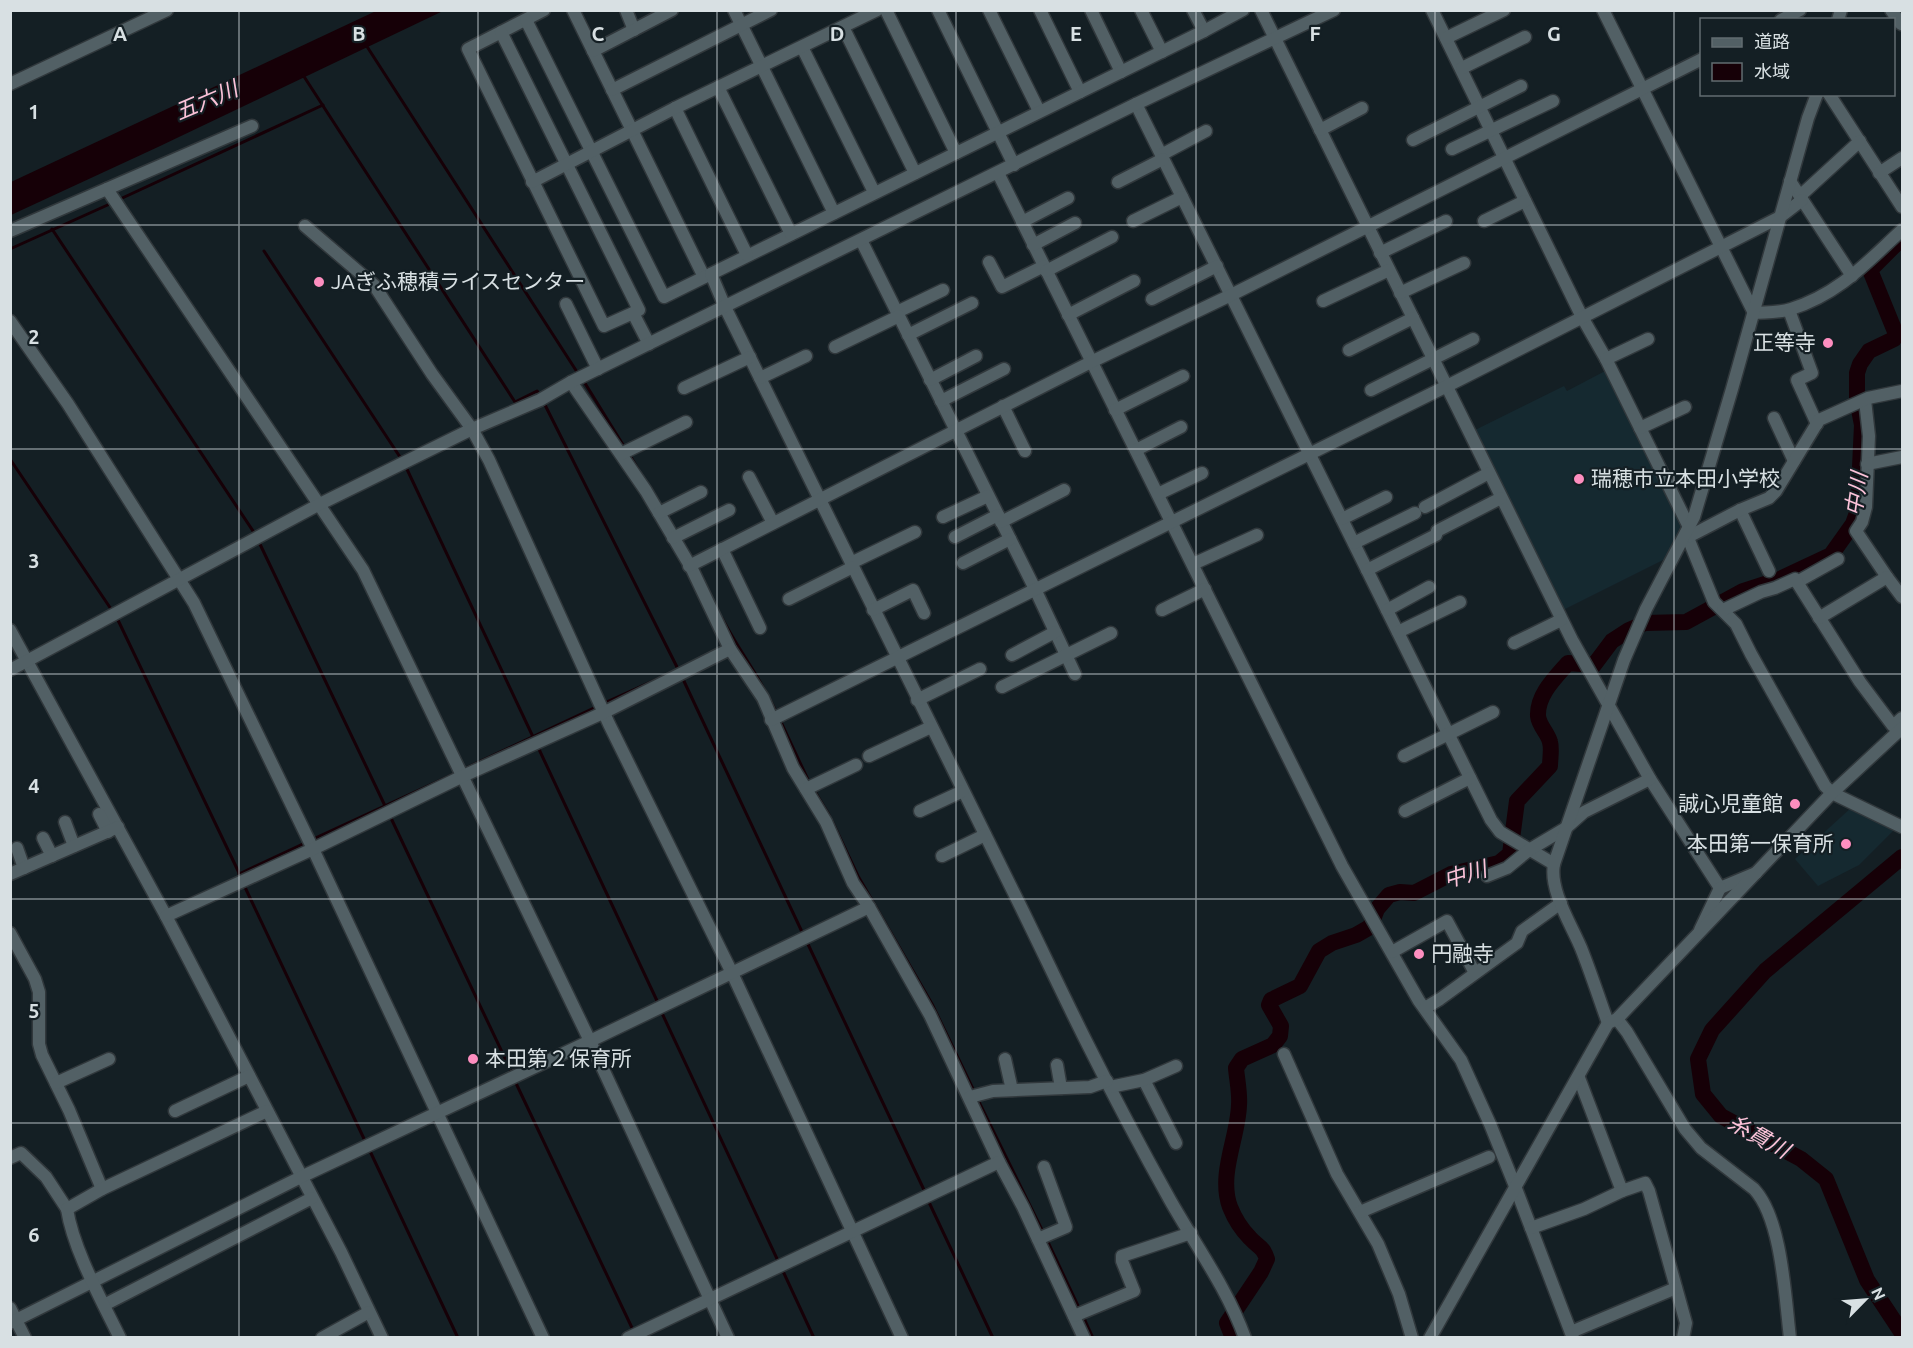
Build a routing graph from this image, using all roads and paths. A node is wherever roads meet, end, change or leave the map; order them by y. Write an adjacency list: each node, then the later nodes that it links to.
1 (167, 10): 42 (street)
2 (544, 10): 25 (street)
3 (573, 10): 36 (street)
4 (626, 10): 29 (street)
5 (672, 10): 29 (street)
6 (734, 10): 27 (street)
7 (771, 10): 27 (street)
8 (877, 10): 28 (street)
9 (886, 10): 66 (street)
10 (938, 10): 60 (street)
11 (989, 10): 55 (street)
12 (1040, 10): 47 (street)
13 (1091, 10): 41 (street)
14 (1141, 10): 37 (street)
15 (1193, 10): 30 (street)
16 (1243, 10): 30 (street)
17 (1262, 10): 34 (street)
18 (1335, 10): 34 (street)
19 (1432, 10): 33 (street)
20 (1504, 10): 33 (street)
21 (1603, 10): 45 (street)
22 (1800, 10): 24 (street)
23 (1891, 10): 26 (street)
24 (1783, 18)
25 (526, 20): 31 (street); 65 (street)
26 (1902, 24)
27 (742, 25): 39 (street); 46 (street)
28 (843, 27): 35 (street); 72 (street)
29 (634, 30): 36 (street)
30 (1204, 31): 37 (street)
31 (501, 32): 70 (street); 76 (street)
32 (1525, 37): 40 (street)
33 (1446, 38): 40 (street)
34 (1275, 39): 51 (street); 58 (street)
35 (802, 47): 39 (street); 79 (street)
36 (593, 51): 46 (street)
37 (1162, 52): 41 (street)
38 (1700, 60): 45 (street)
39 (761, 67): 44 (street); 85 (street)
40 (1462, 68): 52 (street)
41 (1121, 72): 47 (street)
42 (10, 84)
43 (1521, 86): 52 (street)
44 (718, 87): 53 (street); 96 (street)
45 (1642, 89): 68 (street); 100 (street)
46 (612, 90): 59 (street)
47 (1080, 92): 55 (street)
48 (1816, 96): 75 (street)
49 (1830, 96): 63 (street)
50 (1553, 101): 61 (street)
51 (1136, 104): 67 (street); 71 (street)
52 (1480, 107): 61 (street); 62 (street)
53 (675, 108): 59 (street); 102 (street)
54 (1362, 108): 58 (street)
55 (1040, 111): 60 (street)
56 (252, 126): 78 (street)
57 (1206, 130): 67 (street)
58 (1320, 130): 93 (street)
59 (632, 131): 65 (street); 108 (street)
60 (998, 131): 66 (street); 71 (street)
61 (1492, 131): 64 (street); 68 (street)
62 (1413, 140)
63 (1860, 141): 74 (street); 82 (street)
64 (1452, 149)
65 (591, 152): 70 (street); 108 (street)
66 (956, 153): 72 (street)
67 (1162, 157): 77 (street); 80 (street)
68 (1504, 158): 83 (street); 93 (street)
69 (1902, 158): 74 (street)
70 (567, 164): 76 (street); 120 (street)
71 (1014, 165): 73 (street)
72 (915, 173): 79 (street)
73 (998, 173): 89 (street); 98 (street)
74 (1879, 173): 84 (street)
75 (1790, 181): 82 (street); 86 (street)
76 (532, 182): 120 (street)
77 (1118, 182)
78 (107, 189): 95 (street); 178 (street)
79 (874, 192): 85 (street)
80 (1182, 197): 87 (street); 105 (street)
81 (1068, 198): 89 (street)
82 (1801, 198): 86 (street); 109 (street)
83 (1525, 201): 90 (street); 124 (street)
84 (1902, 207)
85 (834, 213): 96 (street)
86 (1780, 217): 100 (street); 121 (street)
87 (1133, 221)
88 (1446, 221): 101 (street)
89 (1022, 222): 99 (street)
90 (1484, 222)
91 (1075, 224): 99 (street)
92 (305, 226): 159 (street)
93 (1367, 227): 101 (street); 113 (street)
94 (1902, 230): 109 (street)
95 (10, 231)
96 (790, 234): 102 (street)
97 (1112, 237): 106 (street)
98 (861, 240): 118 (street); 122 (street)
99 (1034, 245): 106 (street)
100 (1720, 246): 121 (street); 124 (street)
101 (1380, 253): 107 (street)
102 (747, 255): 108 (street)
103 (989, 262): 106 (street)
104 (1464, 263): 112 (street)
105 (1217, 266): 113 (street); 114 (street)
106 (1045, 269): 123 (street)
107 (1389, 270): 112 (street); 115 (street)
108 (707, 276): 118 (street)
109 (1852, 276): 119 (street)
110 (1134, 281): 123 (street)
111 (943, 290): 122 (street)
112 (1401, 293): 125 (street)
113 (1231, 295): 138 (street); 163 (street)
114 (1152, 299)
115 (1323, 301)
116 (972, 303): 127 (street)
117 (566, 304): 139 (street)
118 (725, 307): 130 (street); 135 (street)
119 (1789, 310): 121 (street); 156 (street)
120 (633, 313): 130 (street)
121 (1754, 313): 188 (street)
122 (898, 314): 127 (street); 131 (street)
123 (1068, 315): 138 (street)
124 (1582, 317): 137 (street); 145 (street)
125 (1413, 318): 132 (street); 136 (street)
126 (10, 321): 203 (street)
127 (908, 335): 143 (street)
128 (1473, 339): 136 (street)
129 (1648, 339): 137 (street)
130 (649, 344): 139 (street)
131 (835, 347)
132 (1348, 350)
133 (806, 356): 142 (street)
134 (976, 356): 143 (street)
135 (750, 357): 142 (street); 146 (street)
136 (1433, 359): 145 (street); 147 (street)
137 (1606, 359): 158 (street)
138 (1091, 362): 151 (street); 153 (street)
139 (598, 369): 144 (street)
140 (1004, 369): 150 (street)
141 (1183, 376): 153 (street)
142 (760, 378): 177 (street)
143 (930, 380): 150 (street)
144 (571, 382): 159 (street); 164 (street)
145 (1447, 386): 163 (street); 169 (street)
146 (684, 387)
147 (1371, 390)
148 (1902, 391): 149 (street)
149 (1865, 400): 156 (street); 167 (street)
150 (941, 401): 160 (street)
151 (1003, 406): 160 (street); 162 (street)
152 (1685, 407): 158 (street)
153 (1115, 410): 161 (street)
154 (1774, 418): 166 (street)
155 (686, 422): 164 (street)
156 (1816, 424): 166 (street)
157 (1181, 427): 161 (street)
158 (1640, 428): 188 (street)
159 (472, 429): 178 (street); 235 (street)
160 (955, 430): 174 (street); 177 (street)
161 (1136, 450): 173 (street)
162 (1025, 451)
163 (1310, 453): 184 (street); 185 (street)
164 (621, 454): 181 (street)
165 (1902, 457): 167 (street)
166 (1794, 461): 180 (street)
167 (1867, 464): 202 (street)
168 (1202, 473): 173 (street)
169 (1490, 473): 176 (street); 193 (street)
170 (749, 477): 186 (street)
171 (1064, 490): 183 (street)
172 (701, 492): 181 (street)
173 (1158, 494): 185 (street)
174 (988, 496): 182 (street); 183 (street)
175 (1386, 497): 184 (street)
176 (1501, 498): 200 (street); 217 (street)
177 (820, 499): 186 (street); 198 (street)
178 (318, 506): 203 (street); 245 (street)
179 (729, 510): 191 (street)
180 (1740, 510): 188 (street); 201 (street)
181 (659, 513): 191 (street)
182 (943, 517)
183 (999, 519): 190 (street); 192 (street)
184 (1342, 519): 193 (street)
185 (1172, 522): 197 (street); 206 (street)
186 (772, 523): 194 (street)
187 (915, 532): 198 (street)
188 (1688, 532): 211 (street); 234 (street)
189 (1257, 535): 197 (street)
190 (954, 537)
191 (673, 538): 199 (street)
192 (1010, 539): 196 (street); 206 (street)
193 (1354, 543): 200 (street)
194 (722, 549): 199 (street); 218 (street)
195 (1838, 559): 204 (street)
196 (963, 563)
197 (1193, 564): 207 (street)
198 (852, 565): 209 (street); 213 (street)
199 (688, 566): 224 (street)
200 (1367, 570): 214 (street)
201 (1770, 572)
202 (1887, 577): 208 (street); 216 (street)
203 (180, 579): 228 (street); 262 (street)
204 (1797, 582): 211 (street); 216 (street)
205 (1429, 587): 214 (street)
206 (1035, 589): 220 (street); 227 (street)
207 (1205, 589): 212 (street); 277 (street)
208 (1902, 597)
209 (789, 599)
210 (1460, 602): 221 (street)
211 (1720, 607): 250 (street)
212 (1162, 609)
213 (873, 610): 215 (street); 227 (street)
214 (1387, 610): 221 (street)
215 (924, 613)
216 (1819, 618): 237 (street)
217 (1561, 620): 223 (street); 234 (street)
218 (760, 628)
219 (10, 630): 228 (street)
220 (1055, 632): 225 (street); 226 (street)
221 (1398, 632): 241 (street)
222 (1112, 633): 226 (street)
223 (1514, 643)
224 (730, 649): 235 (street); 238 (street)
225 (1012, 655)
226 (1066, 655): 231 (street); 232 (street)
227 (897, 658): 233 (street); 238 (street)
228 (27, 662): 230 (street); 257 (street)
229 (980, 669): 233 (street)
230 (10, 670)
231 (1075, 674)
232 (1002, 687)
233 (917, 700): 239 (street)
234 (1608, 706): 247 (street); 256 (street)
235 (605, 712): 245 (street); 278 (street)
236 (1493, 712): 241 (street)
237 (1902, 718)
238 (771, 720): 248 (street)
239 (932, 727): 242 (street); 249 (street)
240 (1902, 728): 250 (street)
241 (1448, 734): 243 (street); 246 (street)
242 (869, 756)
243 (1404, 756)
244 (856, 765): 248 (street)
245 (463, 776): 262 (street); 282 (street)
246 (1470, 778): 252 (street); 263 (street)
247 (1650, 779): 256 (street); 271 (street)
248 (806, 789): 273 (street)
249 (963, 791): 251 (street); 258 (street)
250 (1832, 793): 255 (street); 268 (street)
251 (920, 811)
252 (1405, 811)
253 (99, 814): 257 (street)
254 (65, 822): 260 (street)
255 (1900, 826)
256 (1566, 828): 263 (street); 266 (street)
257 (113, 830): 260 (street); 274 (street)
258 (985, 835): 265 (street); 292 (street)
259 (43, 838): 264 (street)
260 (74, 846): 264 (street)
261 (17, 848): 267 (street)
262 (313, 849): 274 (street); 298 (street)
263 (1529, 850): 266 (street); 270 (street)
264 (52, 856): 267 (street)
265 (942, 856)
266 (1554, 864): 272 (street)
267 (24, 868): 269 (street)
268 (1755, 873): 271 (street); 275 (street)
269 (10, 874)
270 (1487, 876)
271 (1720, 888): 275 (street)
272 (1561, 903): 279 (street); 281 (street)
273 (869, 907): 278 (street); 295 (street)
274 (166, 916): 288 (street)
275 (1698, 936): 281 (street)
276 (12, 937): 291 (street)
277 (1392, 952): 279 (street); 280 (street)
278 (732, 973): 282 (street); 312 (street)
279 (1475, 973): 280 (street)
280 (1425, 1008): 305 (street)
281 (1613, 1021): 289 (street); 337 (street)
282 (590, 1041): 298 (street); 317 (street)
283 (1284, 1054): 310 (street)
284 (109, 1059): 291 (street)
285 (1005, 1059): 294 (street)
286 (1057, 1065): 293 (street)
287 (1176, 1066): 290 (street)
288 (249, 1076): 296 (street); 297 (street)
289 (1579, 1077): 305 (street); 307 (street)
290 (1144, 1080): 292 (street); 299 (street)
291 (56, 1083): 306 (street)
292 (1108, 1084): 293 (street); 313 (street)
293 (1061, 1088): 294 (street)
294 (1012, 1090): 295 (street)
295 (974, 1096): 302 (street)
296 (176, 1111)
297 (267, 1111): 304 (street); 306 (street)
298 (436, 1112): 304 (street); 329 (street)
299 (1176, 1143)
300 (1489, 1157): 310 (street)
301 (10, 1158): 309 (street)
302 (999, 1162): 312 (street); 314 (street)
303 (1044, 1167): 314 (street)
304 (302, 1176): 308 (street); 315 (street)
305 (1515, 1186): 311 (street); 336 (street)
306 (102, 1189): 309 (street)
307 (1622, 1191): 311 (street); 316 (street)
308 (312, 1198): 318 (street); 320 (street)
309 (67, 1209): 315 (street)
310 (1360, 1212): 335 (street)
311 (1531, 1228): 323 (street)
312 (853, 1232): 317 (street); 332 (street)
313 (1191, 1233): 321 (street); 334 (street)
314 (1038, 1239): 321 (street)
315 (93, 1281): 318 (street); 322 (street)
316 (1676, 1288): 323 (street); 324 (street)
317 (710, 1298): 330 (street); 331 (street)
318 (104, 1305): 326 (street)
319 (10, 1308): 322 (street)
320 (369, 1312): 327 (street); 328 (street)
321 (1074, 1316): 333 (street)
322 (13, 1322): 325 (street)
323 (1572, 1335)
324 (1681, 1336)
325 (25, 1338)
326 (120, 1338)
327 (322, 1338)
328 (382, 1338)
329 (543, 1338)
330 (628, 1338)
331 (728, 1338)
332 (902, 1338)
333 (1084, 1338)
334 (1245, 1338)
335 (1412, 1338)
336 (1430, 1338)
337 (1790, 1338)

